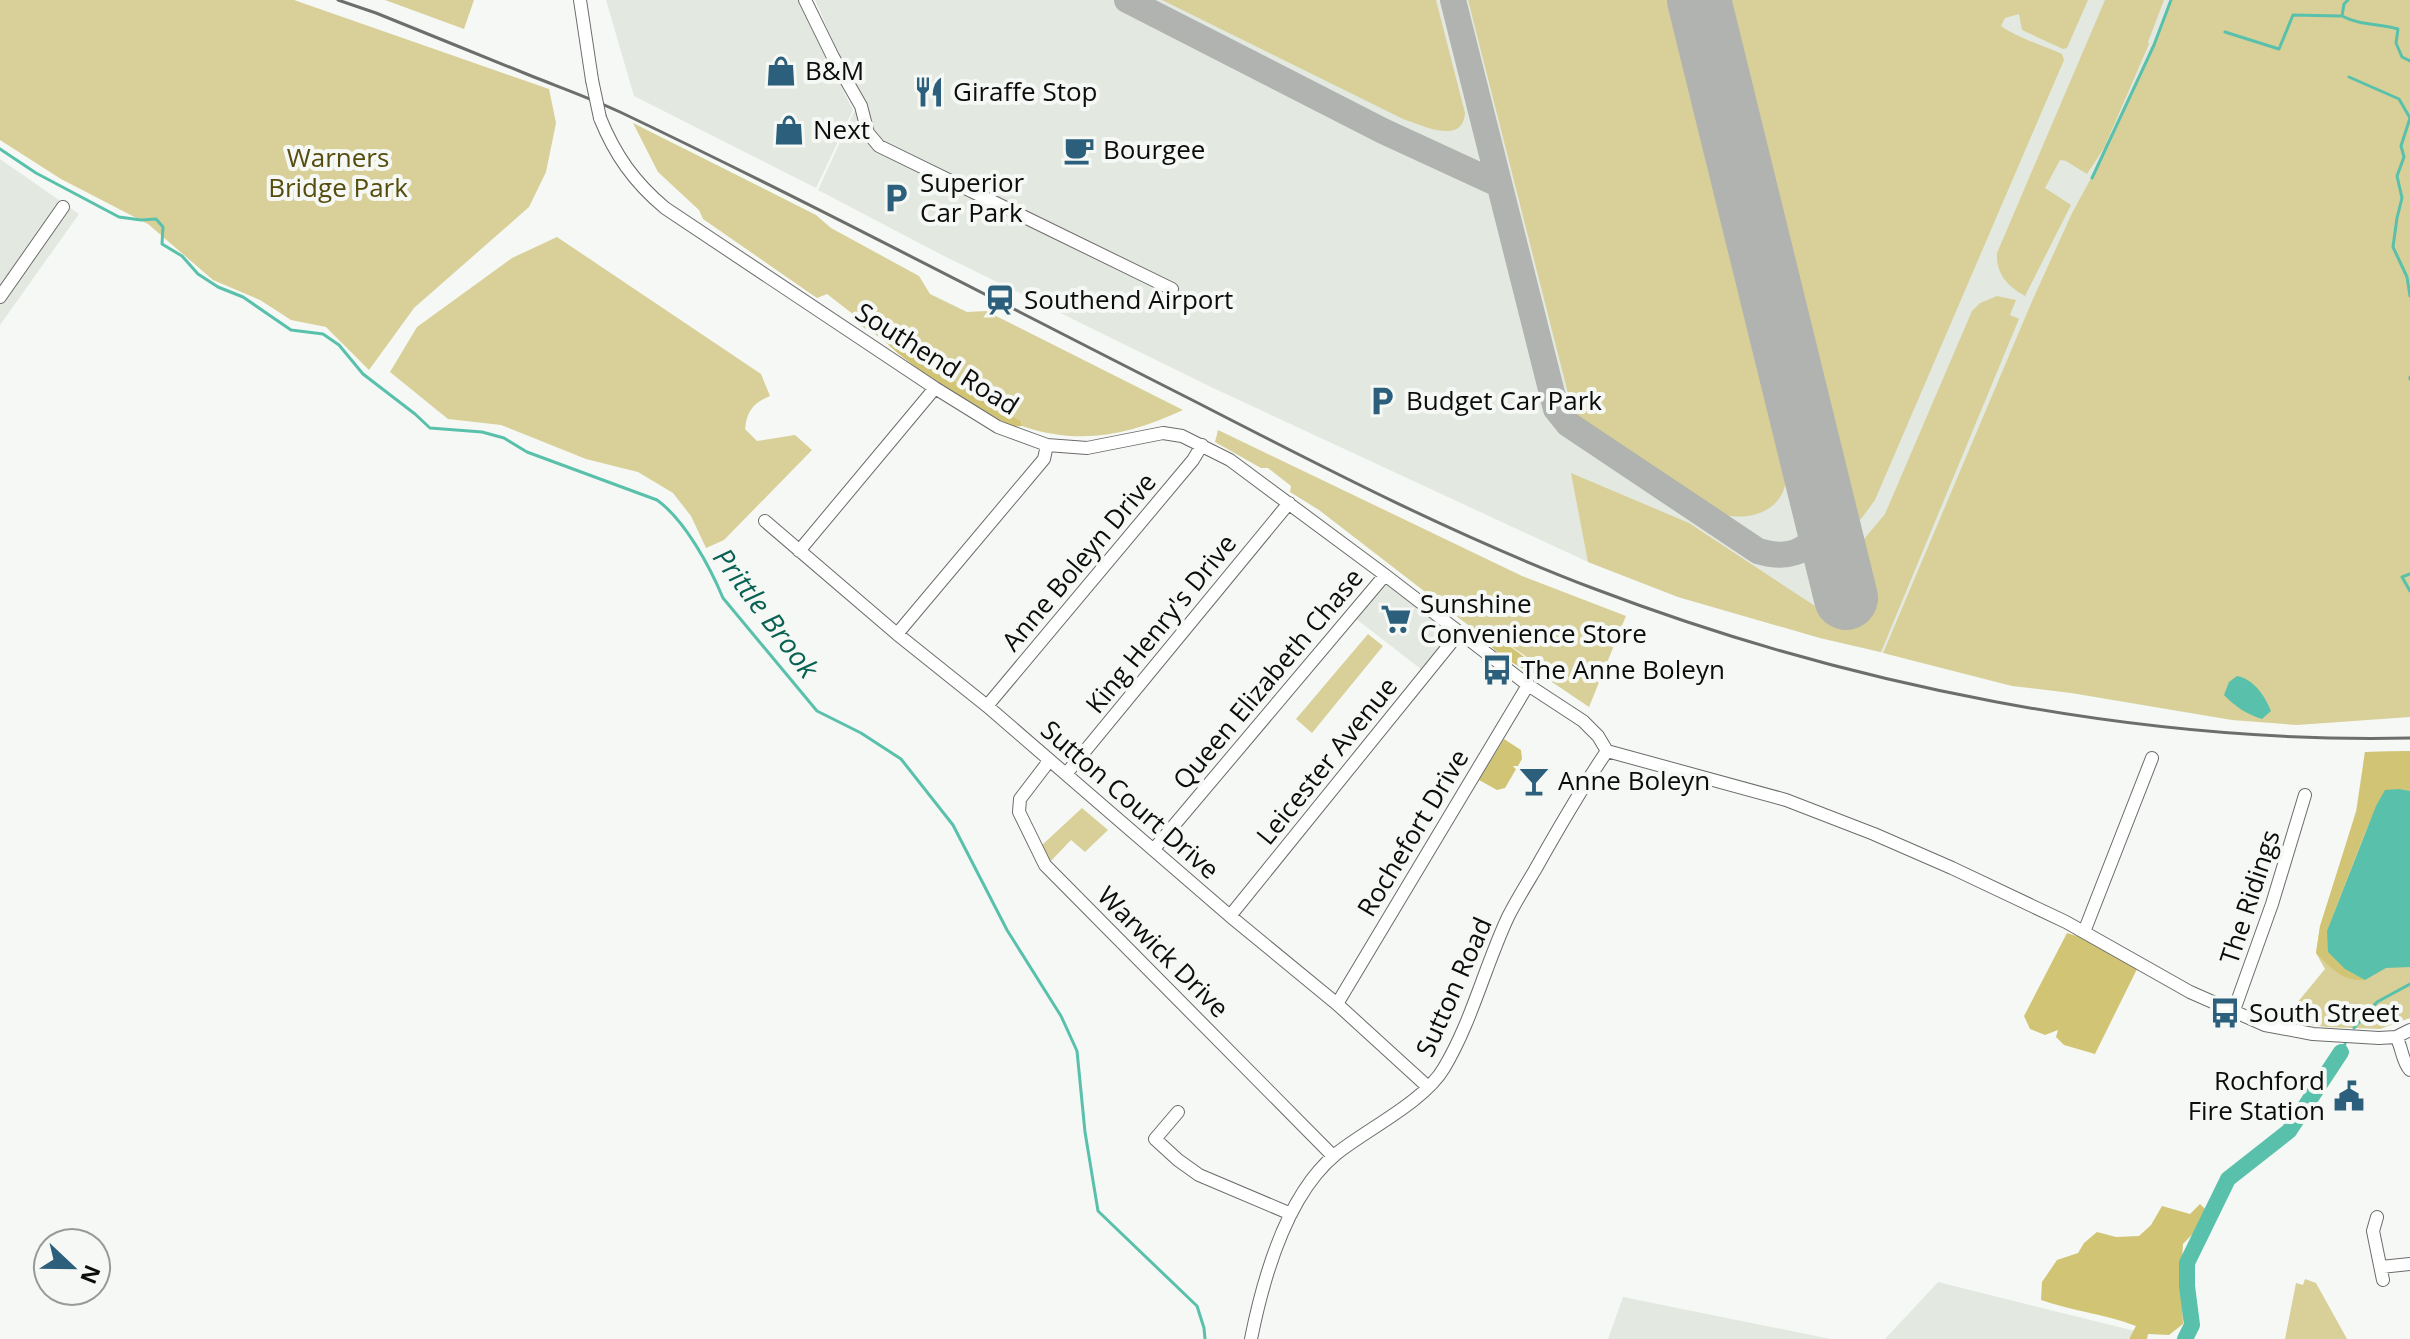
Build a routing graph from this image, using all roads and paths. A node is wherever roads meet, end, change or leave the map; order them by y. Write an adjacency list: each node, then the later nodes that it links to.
1 (580, 0): 6 (street, Southend Road, bridge)
2 (805, 0): 4 (street)
3 (63, 207): 5 (street)
4 (1172, 289)
5 (0, 297)
6 (935, 388): 7 (street, Southend Road); 11 (street)
7 (1047, 445): 8 (street, Southend Road); 14 (street)
8 (1202, 445): 9 (street, Southend Road); 16 (street, Anne Boleyn Drive)
9 (1289, 503): 12 (street, Southend Road); 20 (street, King Henry's Drive)
10 (765, 521): 11 (street, Sutton Court Drive)
11 (799, 551): 14 (street, Sutton Court Drive)
12 (1385, 575): 13 (street, Southend Road); 22 (street, Queen Elizabeth Chase)
13 (1459, 633): 15 (street, Southend Road); 23 (street, Leicester Avenue)
14 (897, 634): 16 (street, Sutton Court Drive)
15 (1528, 685): 17 (street, Southend Road); 25 (street, Rochefort Drive)
16 (987, 706): 19 (street, Sutton Court Drive)
17 (1607, 751): 24 (street); 30 (street, Sutton Road)
18 (2152, 758): 24 (street)
19 (1049, 761): 20 (street, Sutton Court Drive); 32 (street, Warwick Drive)
20 (1066, 774): 22 (street, Sutton Court Drive)
21 (2305, 795): 26 (street, The Ridings)
22 (1154, 849): 23 (street, Sutton Court Drive)
23 (1230, 916): 25 (street, Sutton Court Drive)
24 (2084, 932): 26 (street)
25 (1337, 1004): 30 (street, Sutton Court Drive)
26 (2233, 1013): 28 (street)
27 (2410, 1030): 28 (street)
28 (2396, 1037): 29 (street)
29 (2410, 1070)
30 (1428, 1087): 32 (street, Sutton Road)
31 (1178, 1112): 33 (street)
32 (1333, 1156): 33 (street, Sutton Road)
33 (1291, 1214): 38 (street, Sutton Road)
34 (2377, 1217): 36 (street)
35 (2410, 1264): 36 (street)
36 (2381, 1267): 37 (street)
37 (2383, 1280)
38 (1251, 1339)

